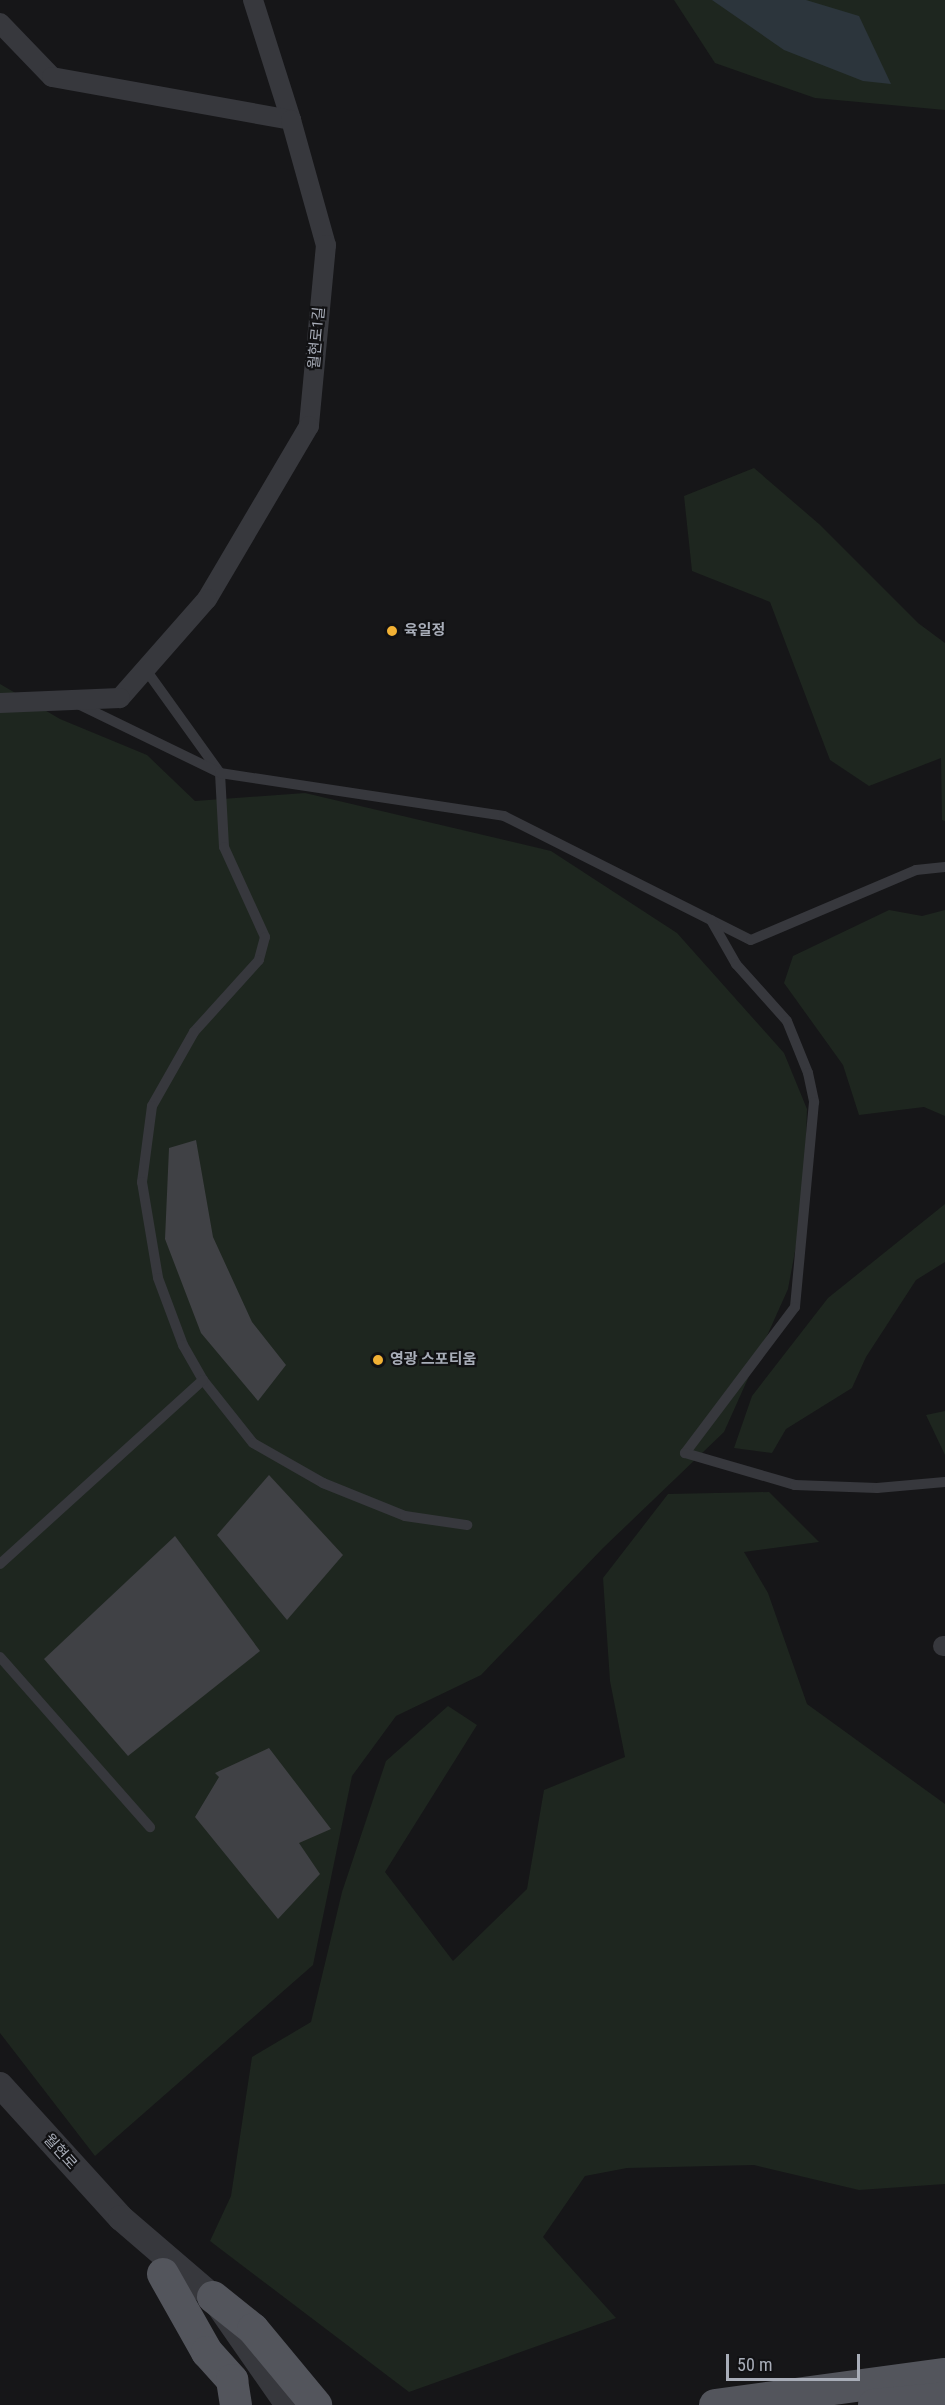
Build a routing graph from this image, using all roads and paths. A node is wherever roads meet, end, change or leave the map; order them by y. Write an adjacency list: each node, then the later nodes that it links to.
1 (253, 0): 3 (street, 월현로1길)
2 (0, 23): 3 (street)
3 (291, 120): 4 (street, 월현로1길)
4 (146, 670): 5 (street, 월현로1길); 7 (lane)
5 (71, 700): 6 (street, 월현로1길); 7 (lane)
6 (0, 703)
7 (220, 773): 9 (lane); 10 (lane)
8 (945, 867): 9 (lane)
9 (711, 920): 11 (lane)
10 (203, 1380): 12 (lane); 13 (lane)
11 (945, 1482)
12 (467, 1525)
13 (0, 1564)
14 (0, 1657): 15 (lane)
15 (150, 1827)
16 (0, 2085): 17 (street, 월현로)
17 (122, 2218): 18 (street); 19 (street)
18 (163, 2274): 22 (main road); 23 (street)
19 (213, 2297): 24 (street); 25 (main road)
20 (945, 2374): 26 (main road)
21 (945, 2398): 27 (main road)
22 (236, 2405)
23 (268, 2405)
24 (288, 2405)
25 (316, 2405)
26 (715, 2405)
27 (874, 2405)

